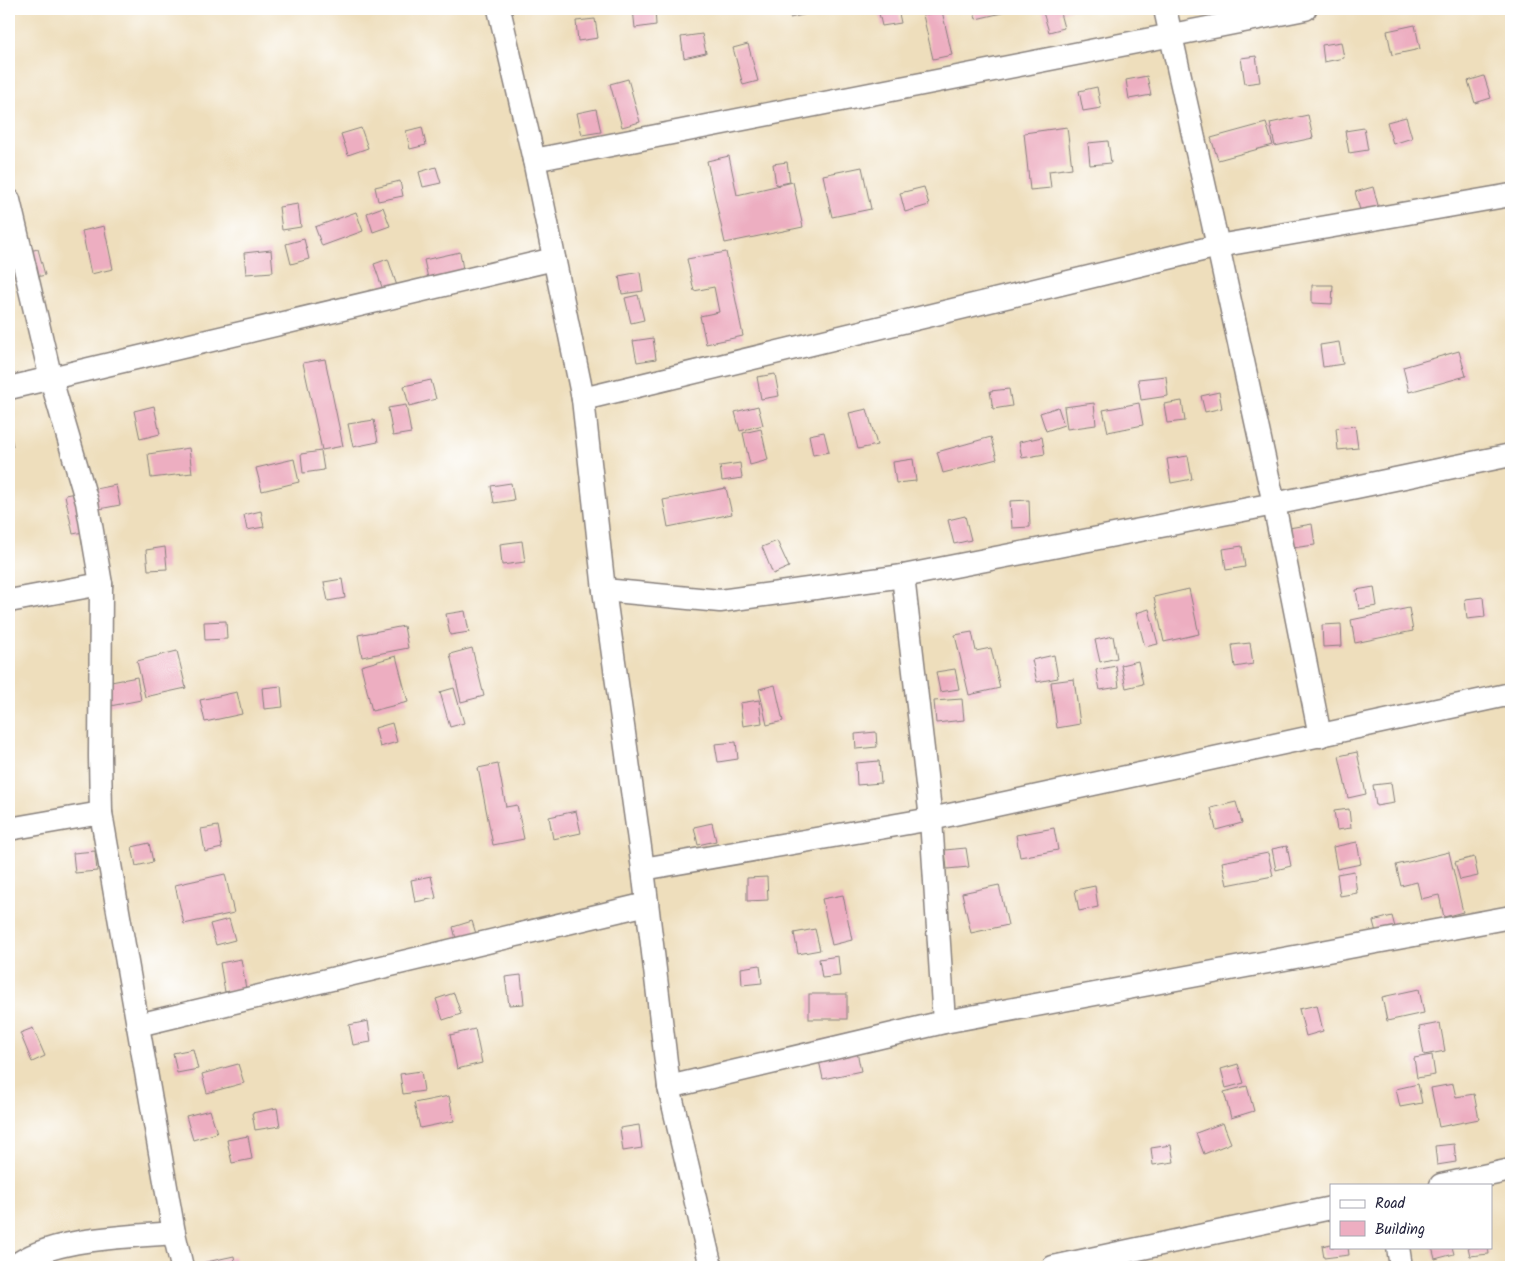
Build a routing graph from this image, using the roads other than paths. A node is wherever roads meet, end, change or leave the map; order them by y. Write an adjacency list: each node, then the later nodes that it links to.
1 (499, 9): 5 (street)
2 (1165, 9): 4 (street)
3 (1305, 9): 4 (street)
4 (1170, 36): 5 (street); 8 (street)
5 (534, 160): 9 (street)
6 (1511, 194): 8 (street)
7 (9, 200): 10 (street)
8 (1218, 246): 12 (street); 14 (street)
9 (554, 259): 10 (street); 12 (street)
10 (52, 379): 11 (street); 16 (street)
11 (9, 388)
12 (583, 399): 17 (street)
13 (1511, 455): 14 (street)
14 (1274, 504): 15 (street); 20 (street)
15 (902, 576): 17 (street); 22 (street)
16 (101, 584): 18 (street); 21 (street)
17 (604, 590): 24 (street)
18 (9, 601)
19 (1511, 694): 20 (street)
20 (1320, 736): 22 (street)
21 (101, 813): 23 (street); 28 (street)
22 (931, 819): 24 (street); 27 (street)
23 (9, 829)
24 (643, 868): 25 (street)
25 (647, 904): 28 (street); 29 (street)
26 (1511, 917): 27 (street)
27 (944, 1022): 29 (street)
28 (138, 1025): 33 (street)
29 (669, 1087): 37 (street)
30 (1511, 1170): 31 (street)
31 (1446, 1184)
32 (1330, 1208): 38 (street)
33 (174, 1233): 35 (street); 36 (street)
34 (1398, 1248): 39 (street)
35 (13, 1267)
36 (182, 1267)
37 (711, 1267)
38 (1053, 1267)
39 (1401, 1267)

